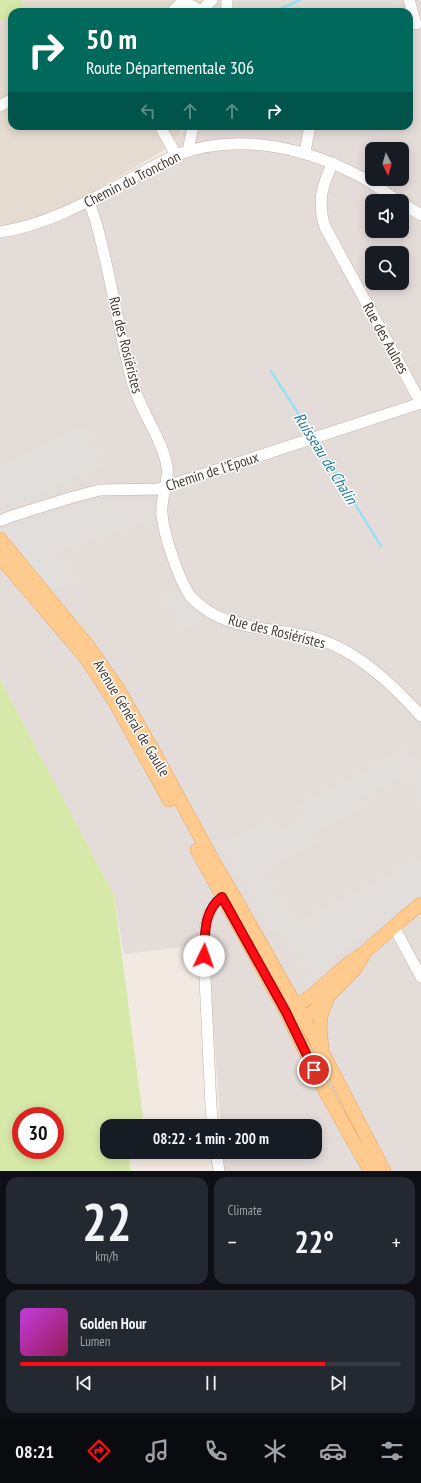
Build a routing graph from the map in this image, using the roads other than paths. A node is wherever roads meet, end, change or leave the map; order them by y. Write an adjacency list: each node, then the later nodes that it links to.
1 (212, 0): 4 (street)
2 (176, 8): 3 (street)
3 (196, 8)
4 (204, 8)
5 (162, 130): 10 (street)
6 (192, 130): 8 (street)
7 (309, 130): 9 (street)
8 (188, 151): 9 (street, Chemin du Tronchon); 10 (street, Chemin du Tronchon)
9 (305, 152): 11 (street, Chemin du Tronchon)
10 (176, 155): 13 (street, Chemin du Tronchon)
11 (333, 163): 12 (street, Chemin du Tronchon); 17 (street, Rue des Aulnes)
12 (388, 194)
13 (89, 202): 16 (street, Chemin du Tronchon); 18 (street, Rue des Rosiéristes)
14 (409, 207): 15 (street)
15 (421, 215)
16 (0, 232)
17 (421, 403): 18 (street, Chemin de l'Epoux)
18 (166, 486): 19 (street, Chemin de l'Epoux); 22 (street, Rue des Rosiéristes)
19 (1, 521)
20 (0, 539): 23 (main road, Avenue Général de Gaulle)
21 (0, 557): 23 (main road, Avenue Général de Gaulle)
22 (421, 716)
23 (227, 894): 29 (main road); 31 (street)
24 (421, 904): 25 (main road)
25 (394, 927): 26 (main road); 27 (street)
26 (365, 952): 28 (main road); 29 (main road)
27 (421, 977)
28 (332, 992): 29 (main road); 30 (main road)
29 (296, 1016): 30 (main road); 34 (main road)
30 (324, 1055): 35 (main road)
31 (212, 1119)
32 (217, 1159): 33 (street)
33 (219, 1171)
34 (370, 1171)
35 (384, 1171)

